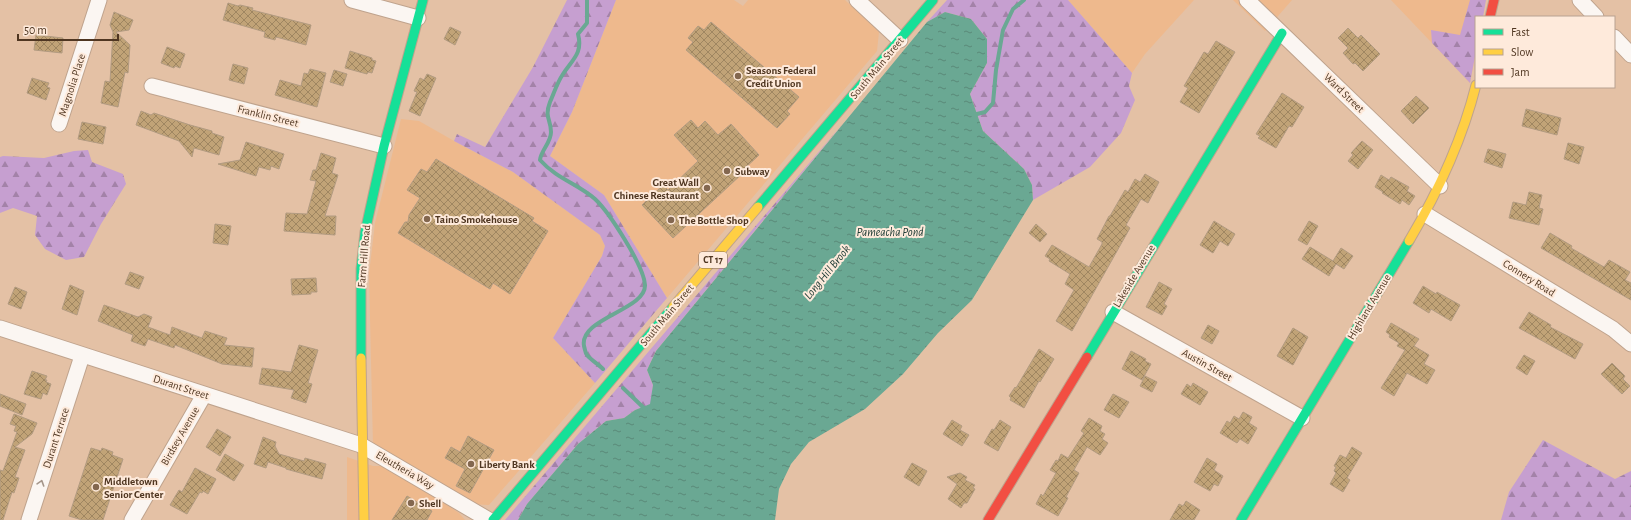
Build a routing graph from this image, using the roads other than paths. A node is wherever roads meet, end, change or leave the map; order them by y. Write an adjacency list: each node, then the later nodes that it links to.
1 (99, 0): 18 (street, Magnolia Place)
2 (352, 0): 11 (street)
3 (423, 0): 11 (main road, Farm Hill Road)
4 (857, 0): 14 (street)
5 (933, 0): 14 (main road, South Main Street / CT 17)
6 (1248, 0): 12 (street, Ward Street)
7 (1494, 0): 9 (main road)
8 (1580, 0): 10 (street)
9 (1490, 16)
10 (1595, 16)
11 (418, 18): 19 (main road, Farm Hill Road)
12 (1282, 33): 20 (street, Ward Street); 22 (main road, Lakeside Avenue)
13 (1615, 38): 15 (street)
14 (900, 40): 33 (main road, South Main Street / CT 17)
15 (1631, 55)
16 (152, 86): 19 (street, Franklin Street)
17 (1475, 88): 20 (main road, Highland Avenue)
18 (59, 124)
19 (384, 146): 28 (main road, Farm Hill Road)
20 (1440, 186): 21 (main road, Highland Avenue)
21 (1425, 214): 24 (street, Connery Road); 27 (main road, Highland Avenue)
22 (1113, 312): 27 (street, Austin Street); 34 (main road, Lakeside Avenue)
23 (0, 328): 25 (street, Durant Street)
24 (1631, 344)
25 (82, 356): 26 (street, Durant Street); 29 (street, Durant Terrace, one-way to 25)
26 (204, 394): 28 (street, Durant Street); 30 (street, Birdsey Avenue)
27 (1302, 418): 35 (main road, Highland Avenue)
28 (361, 445): 31 (main road, Farm Hill Road); 32 (street, Eleutheria Way)
29 (29, 520)
30 (132, 520)
31 (364, 520)
32 (489, 520)
33 (493, 520)
34 (988, 520)
35 (1241, 520)

